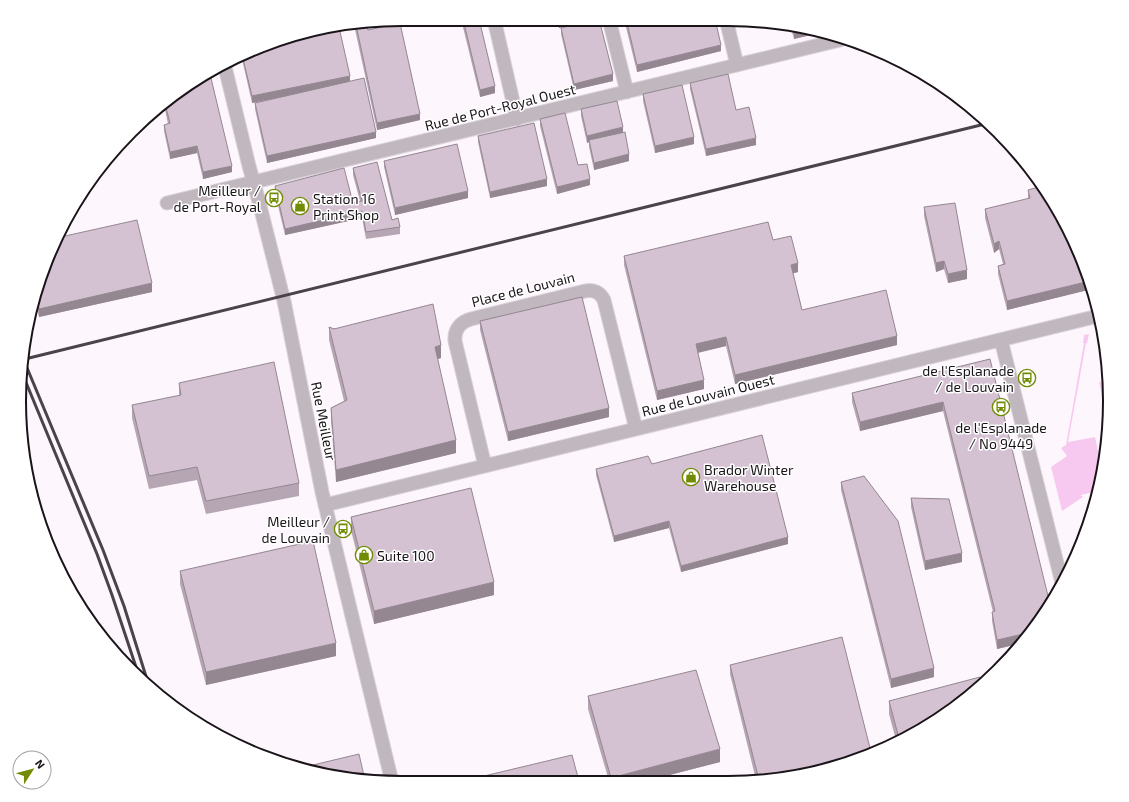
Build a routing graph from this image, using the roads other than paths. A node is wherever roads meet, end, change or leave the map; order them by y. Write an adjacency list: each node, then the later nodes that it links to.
1 (496, 26): 8 (street)
2 (611, 26): 7 (street)
3 (728, 26): 5 (street)
4 (834, 42): 5 (street, Rue de Port-Royal Ouest)
5 (737, 65): 7 (street, Rue de Port-Royal Ouest)
6 (227, 69): 9 (street, Rue Meilleur)
7 (627, 92): 8 (street, Rue de Port-Royal Ouest)
8 (517, 119): 9 (street, Rue de Port-Royal Ouest)
9 (254, 183): 10 (street, Rue de Port-Royal Ouest); 15 (street, Rue Meilleur)
10 (167, 203)
11 (1093, 317): 12 (street, Rue de Louvain Ouest)
12 (1001, 340): 13 (street, Rue de Louvain Ouest); 16 (street)
13 (636, 429): 14 (street, Rue de Louvain Ouest); 14 (street, Place de Louvain)
14 (485, 466): 15 (street, Rue de Louvain Ouest)
15 (325, 505): 17 (street, Rue Meilleur)
16 (1060, 575)
17 (390, 776)

